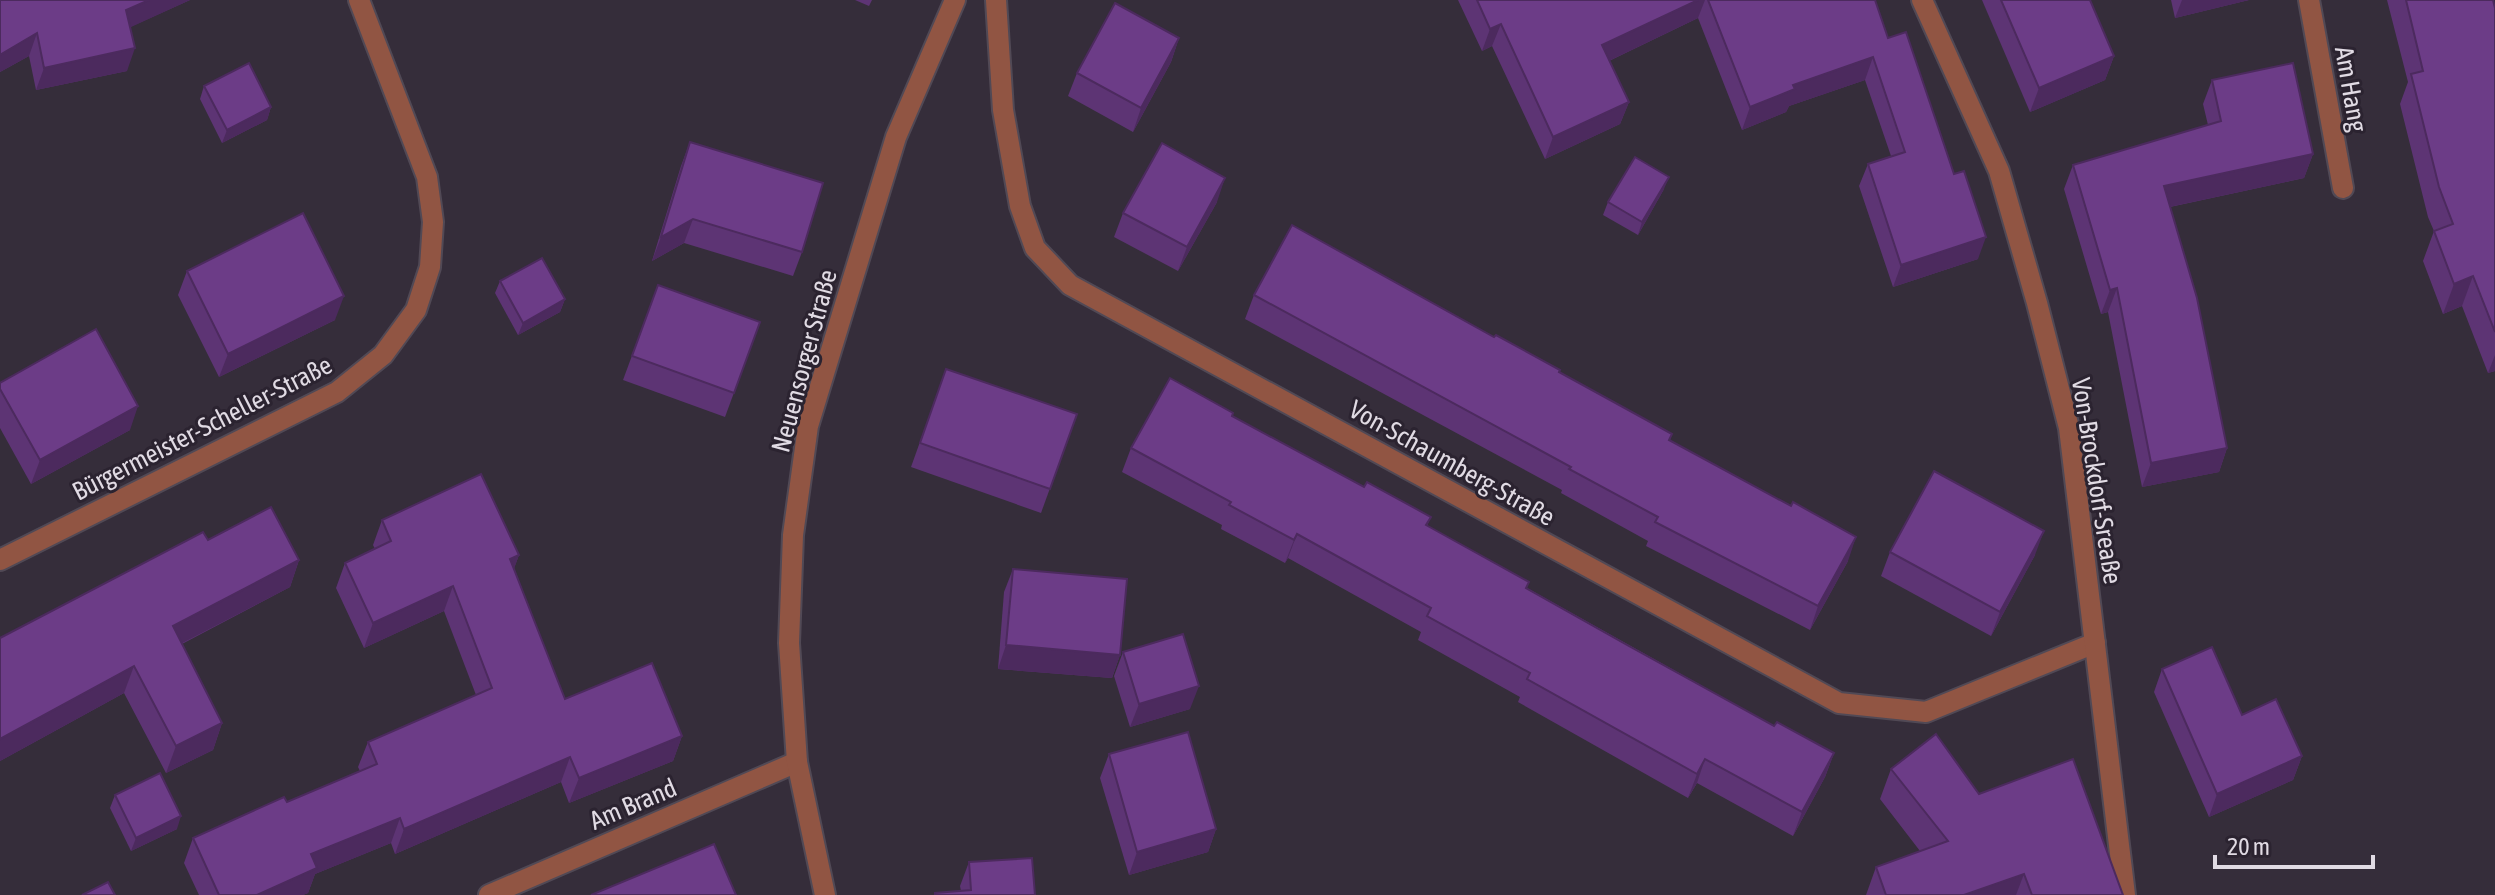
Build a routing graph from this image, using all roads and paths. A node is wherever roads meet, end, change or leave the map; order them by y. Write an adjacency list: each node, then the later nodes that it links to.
1 (359, 0): 7 (street, Bürgermeister-Scheller-Straße)
2 (955, 0): 9 (street, Neuensorger Straße)
3 (996, 0): 8 (street, Von-Schaumberg-Straße)
4 (1922, 0): 8 (street, Von-Brockdorf-Sreaße)
5 (2309, 0): 6 (street, Am Hang)
6 (2343, 188)
7 (0, 560)
8 (2095, 643): 12 (street, Von-Brockdorf-Sreaße)
9 (797, 762): 10 (street, Am Brand); 11 (street, Neuensorger Straße)
10 (489, 895)
11 (825, 895)
12 (2125, 895)

